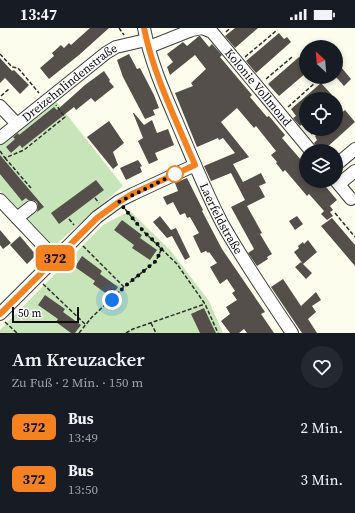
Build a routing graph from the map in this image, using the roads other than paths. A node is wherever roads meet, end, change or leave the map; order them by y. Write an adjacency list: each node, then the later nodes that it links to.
1 (202, 28): 2 (street, Kolonie Vollmond); 6 (street, Kolonie Vollmond)
2 (146, 38): 4 (street, Dreizehnlindenstraße); 9 (street, Laerfeldstraße)
3 (0, 106): 4 (street)
4 (16, 124): 5 (street, Dreizehnlindenstraße)
5 (0, 138)
6 (305, 144)
7 (355, 149): 8 (street)
8 (343, 159)
9 (195, 165): 17 (street); 19 (street, Laerfeldstraße)
10 (355, 170): 11 (street)
11 (343, 178)
12 (342, 188): 13 (street)
13 (351, 199)
14 (0, 200): 16 (street)
15 (31, 207): 16 (street)
16 (17, 218): 17 (street)
17 (55, 258): 18 (street)
18 (0, 314)
19 (292, 333)

